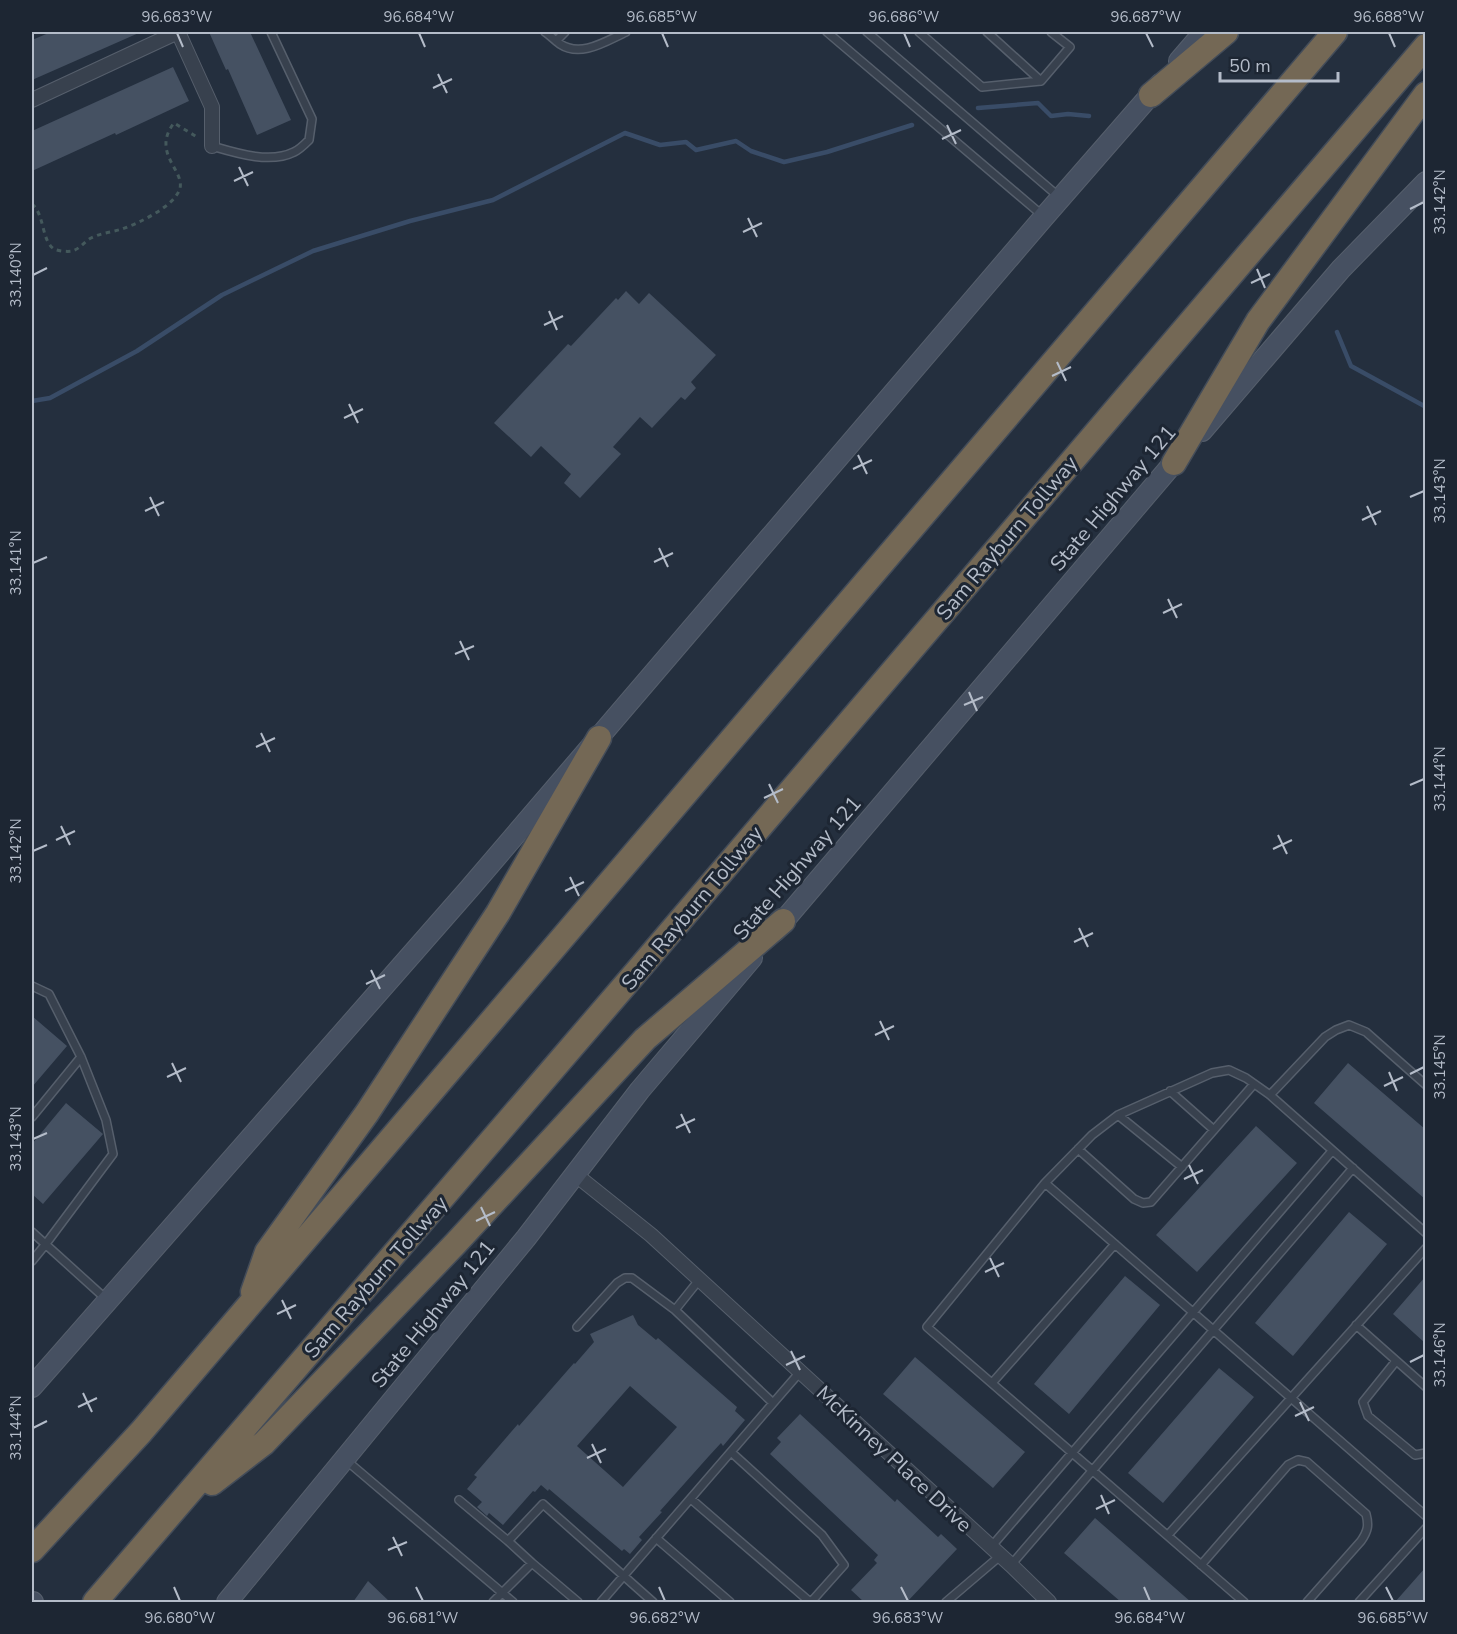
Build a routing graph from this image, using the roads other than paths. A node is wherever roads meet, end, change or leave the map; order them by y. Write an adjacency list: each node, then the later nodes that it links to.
1 (178, 32): 19 (street); 20 (street)
2 (271, 32): 20 (lane)
3 (545, 32): 14 (lane)
4 (565, 32): 14 (lane)
5 (626, 32): 14 (lane)
6 (827, 32): 23 (lane)
7 (867, 32): 22 (lane)
8 (920, 32): 16 (lane)
9 (987, 32): 16 (lane)
10 (1051, 32): 16 (lane)
11 (1204, 32): 18 (main road)
12 (1226, 32): 18 (highway)
13 (1335, 32): 50 (highway)
14 (556, 41)
15 (1425, 46): 70 (highway, Sam Rayburn Tollway)
16 (1041, 81)
17 (1425, 94): 24 (highway)
18 (1151, 95): 22 (main road)
19 (32, 100)
20 (212, 147)
21 (1425, 182): 24 (main road, State Highway 121)
22 (1060, 197): 23 (main road)
23 (1044, 217): 25 (main road)
24 (1174, 463): 26 (main road, State Highway 121)
25 (599, 738): 49 (main road); 50 (highway)
26 (783, 921): 40 (main road, State Highway 121); 70 (highway)
27 (32, 986): 28 (lane)
28 (81, 1058): 34 (lane); 45 (lane)
29 (1254, 1084): 31 (lane); 32 (lane); 35 (lane)
30 (1425, 1085): 32 (lane)
31 (1170, 1091): 33 (lane); 35 (lane)
32 (1270, 1095): 37 (lane)
33 (1118, 1115): 36 (lane); 38 (lane)
34 (32, 1117)
35 (1214, 1130): 38 (lane)
36 (1078, 1149): 38 (lane); 41 (lane)
37 (1332, 1151): 39 (lane); 52 (lane)
38 (1182, 1167)
39 (1353, 1168): 43 (lane); 55 (lane)
40 (576, 1175): 48 (street, McKinney Place Drive); 66 (main road, State Highway 121)
41 (1045, 1183): 44 (lane); 58 (lane)
42 (32, 1232): 45 (lane)
43 (1425, 1233)
44 (1115, 1244): 52 (lane); 58 (lane)
45 (45, 1245): 47 (lane); 49 (lane)
46 (1425, 1248): 53 (lane)
47 (32, 1261)
48 (699, 1280): 51 (lane); 57 (street, McKinney Place Drive)
49 (107, 1300): 59 (main road)
50 (248, 1305): 76 (highway)
51 (675, 1310): 54 (lane); 62 (lane)
52 (1193, 1313): 55 (lane); 64 (lane)
53 (1356, 1325): 56 (lane); 61 (lane)
54 (577, 1328)
55 (1214, 1330): 61 (lane); 67 (lane)
56 (1396, 1360): 60 (lane); 65 (lane)
57 (800, 1372): 62 (lane); 77 (street, McKinney Place Drive)
58 (992, 1383): 64 (lane)
59 (32, 1387)
60 (1425, 1387)
61 (1291, 1398): 71 (lane); 73 (lane)
62 (773, 1403): 63 (lane)
63 (731, 1452): 68 (lane); 90 (lane)
64 (1073, 1453): 67 (lane); 77 (lane)
65 (1425, 1453)
66 (345, 1459): 81 (lane); 83 (main road, State Highway 121)
67 (1093, 1471): 73 (lane); 77 (lane)
68 (691, 1499): 74 (lane); 90 (lane)
69 (459, 1500): 75 (lane)
70 (169, 1516): 82 (highway, Sam Rayburn Tollway)
71 (1425, 1516)
72 (1425, 1528): 95 (lane)
73 (1168, 1535): 79 (lane)
74 (656, 1538): 80 (lane); 89 (lane)
75 (508, 1541): 78 (lane); 80 (lane)
76 (34, 1547)
77 (1000, 1556): 91 (lane); 92 (street, McKinney Place Drive)
78 (532, 1563): 81 (lane); 86 (lane)
79 (1202, 1565): 93 (lane); 94 (lane)
80 (623, 1576): 87 (lane); 88 (lane)
81 (501, 1593): 84 (lane); 85 (lane)
82 (98, 1599)
83 (227, 1602)
84 (493, 1602)
85 (513, 1602)
86 (578, 1602)
87 (601, 1602)
88 (653, 1602)
89 (730, 1602)
90 (811, 1602)
91 (946, 1602)
92 (1049, 1602)
93 (1245, 1602)
94 (1307, 1602)
95 (1359, 1602)

